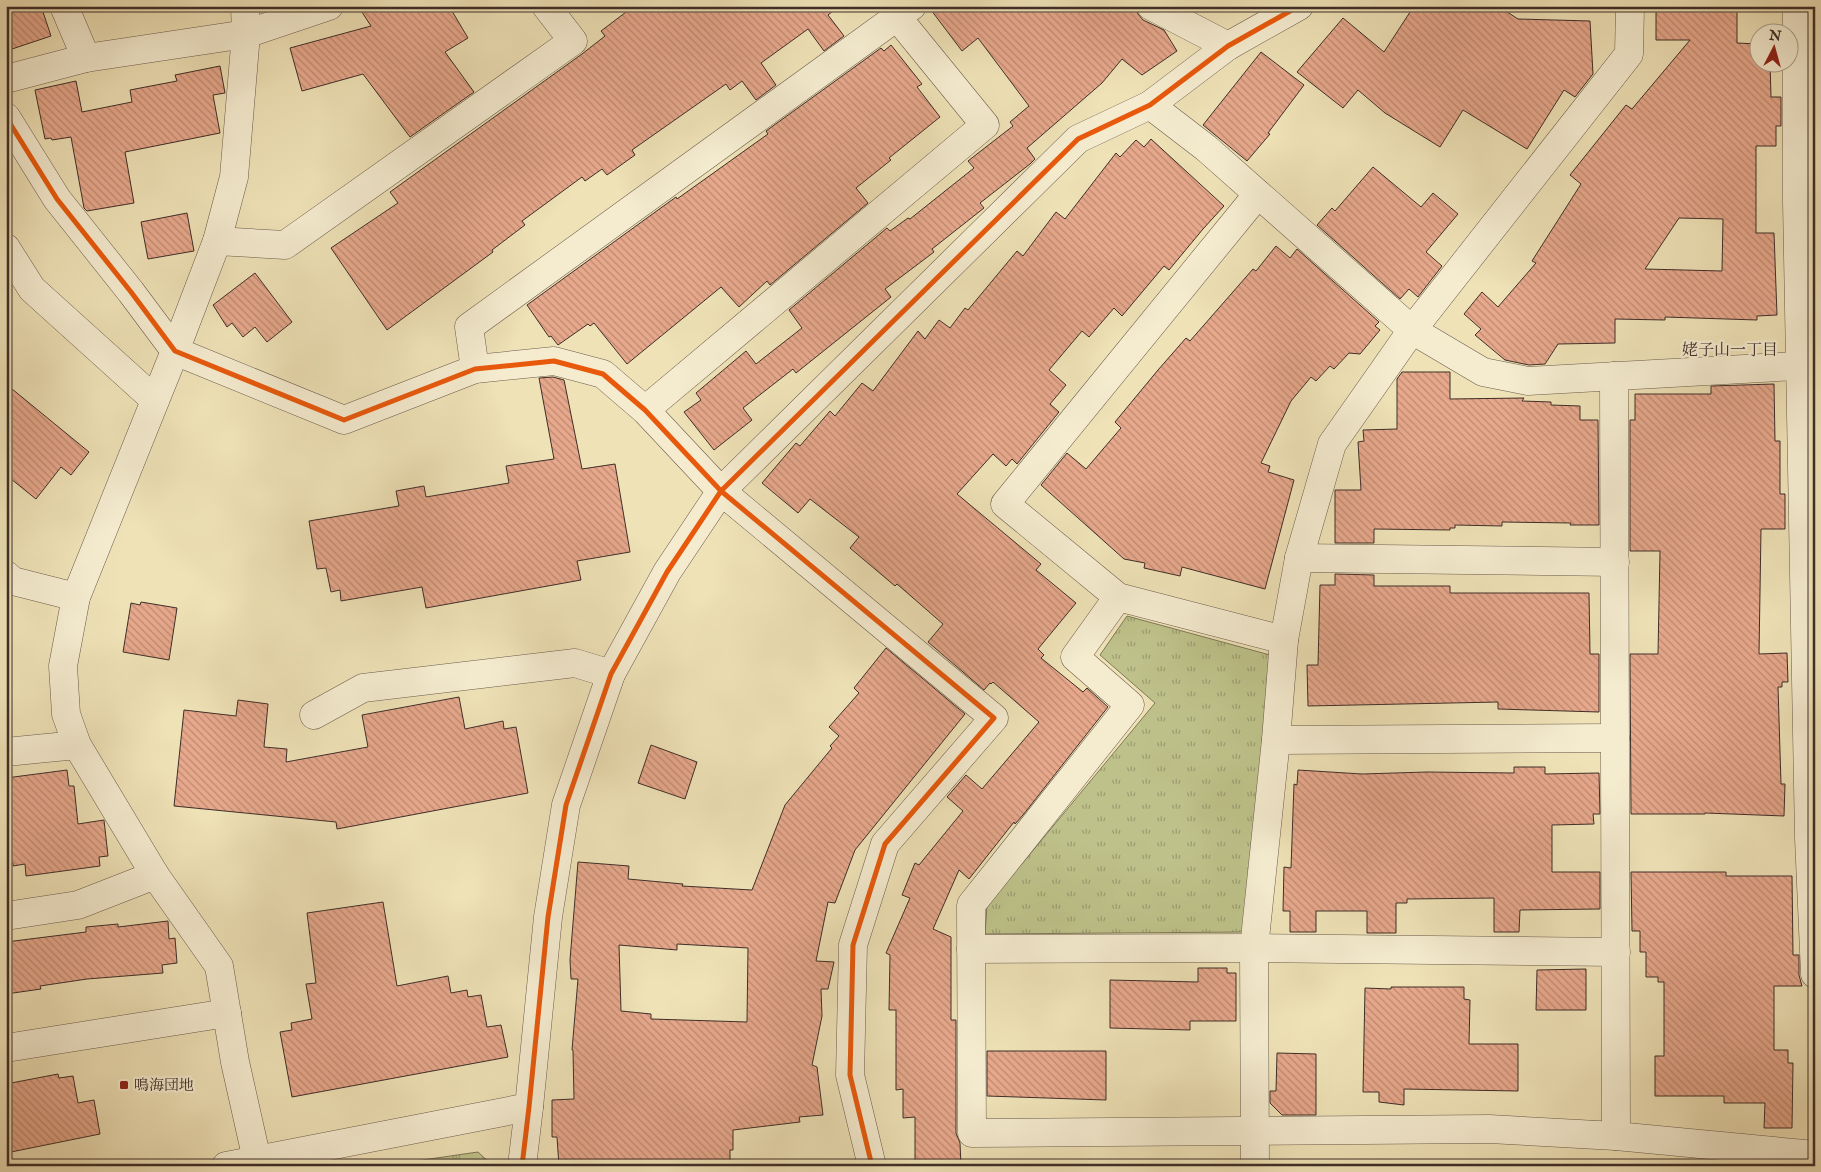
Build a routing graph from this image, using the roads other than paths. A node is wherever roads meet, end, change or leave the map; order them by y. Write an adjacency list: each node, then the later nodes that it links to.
1 (64, 6): 12 (street)
2 (244, 6): 10 (street)
3 (328, 6): 10 (street)
4 (546, 6): 17 (street)
5 (1151, 6): 11 (street)
6 (1299, 6): 11 (street)
7 (1630, 6): 19 (street)
8 (1797, 6): 21 (street)
9 (904, 12): 22 (street); 25 (street)
10 (246, 34): 12 (street); 17 (street)
11 (1228, 46): 14 (street)
12 (86, 58): 13 (street)
13 (6, 80)
14 (1150, 105): 16 (street); 26 (street)
15 (6, 117): 20 (street)
16 (1258, 194): 19 (street); 31 (street)
17 (218, 241): 20 (street)
18 (6, 248): 24 (street)
19 (1412, 330): 23 (street); 27 (street)
20 (175, 351): 22 (street); 24 (street)
21 (1807, 366): 23 (street); 32 (street)
22 (475, 369): 25 (street)
23 (1614, 376): 28 (street)
24 (155, 400): 30 (street)
25 (645, 410): 26 (street)
26 (721, 491): 34 (street); 56 (street)
27 (1299, 558): 28 (street); 33 (street)
28 (1614, 562): 36 (street)
29 (6, 575): 30 (street)
30 (76, 597): 38 (street)
31 (1118, 597): 33 (street); 44 (street)
32 (1810, 630): 40 (street)
33 (1284, 640): 37 (street)
34 (611, 674): 35 (street); 49 (street)
35 (314, 714)
36 (1615, 738): 37 (street); 45 (street)
37 (1276, 740): 43 (street)
38 (77, 745): 39 (street); 41 (street)
39 (6, 752)
40 (1812, 838): 46 (street)
41 (155, 875): 42 (street); 47 (street)
42 (6, 916)
43 (1254, 948): 44 (street); 45 (street); 50 (street)
44 (971, 949): 50 (street)
45 (1616, 952): 51 (street)
46 (1815, 974)
47 (227, 1013): 48 (street); 53 (street)
48 (6, 1048)
49 (529, 1107): 53 (street); 55 (street)
50 (1255, 1130): 51 (street); 57 (street)
51 (1616, 1136): 52 (street)
52 (1815, 1155)
53 (257, 1160): 54 (street)
54 (226, 1166)
55 (522, 1166)
56 (872, 1166)
57 (1255, 1166)

